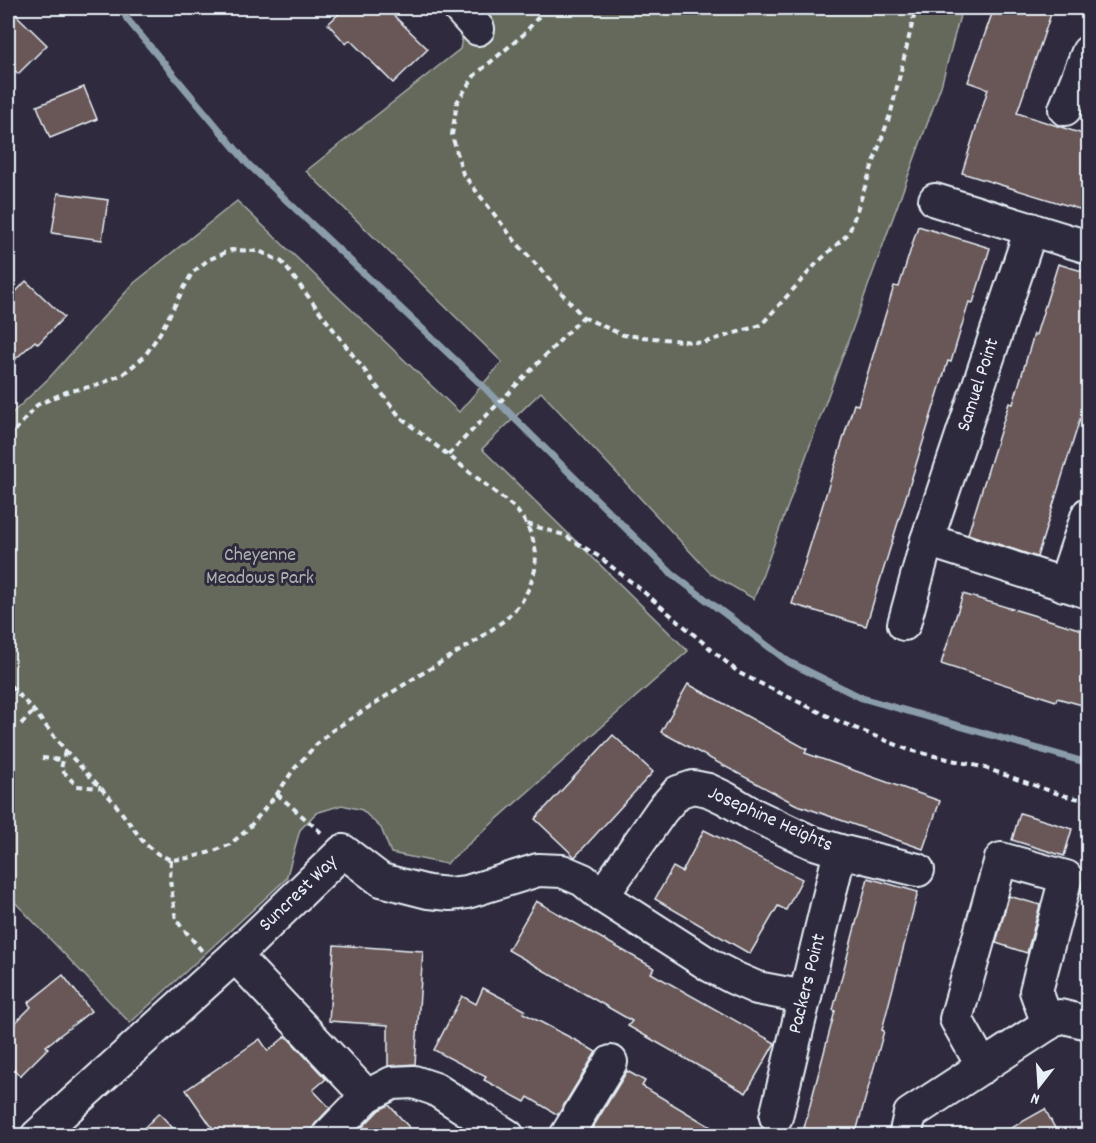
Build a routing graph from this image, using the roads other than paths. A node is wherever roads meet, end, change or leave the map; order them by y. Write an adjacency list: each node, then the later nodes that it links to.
1 (1089, 52): 2 (street)
2 (1065, 110)
3 (935, 200): 4 (street)
4 (1031, 229): 5 (street); 7 (street, Samuel Point)
5 (1089, 247)
6 (1089, 514): 8 (street)
7 (927, 540): 8 (street); 9 (street, Samuel Point)
8 (1076, 589)
9 (904, 624)
10 (840, 851): 11 (street, Josephine Heights); 12 (street, Josephine Heights); 14 (street, Packers Point)
11 (918, 870)
12 (602, 896): 13 (street, Suncrest Way); 14 (street, Suncrest Way)
13 (227, 963): 19 (street); 21 (street, Suncrest Way)
14 (805, 997): 20 (street, Packers Point)
15 (1089, 1023): 16 (street)
16 (1048, 1024): 18 (street); 18 (street)
17 (611, 1062): 24 (street)
18 (983, 1066): 25 (street)
19 (367, 1096): 22 (street); 23 (street)
20 (776, 1118)
21 (38, 1136)
22 (328, 1136)
23 (508, 1136)
24 (566, 1136)
25 (905, 1136)

